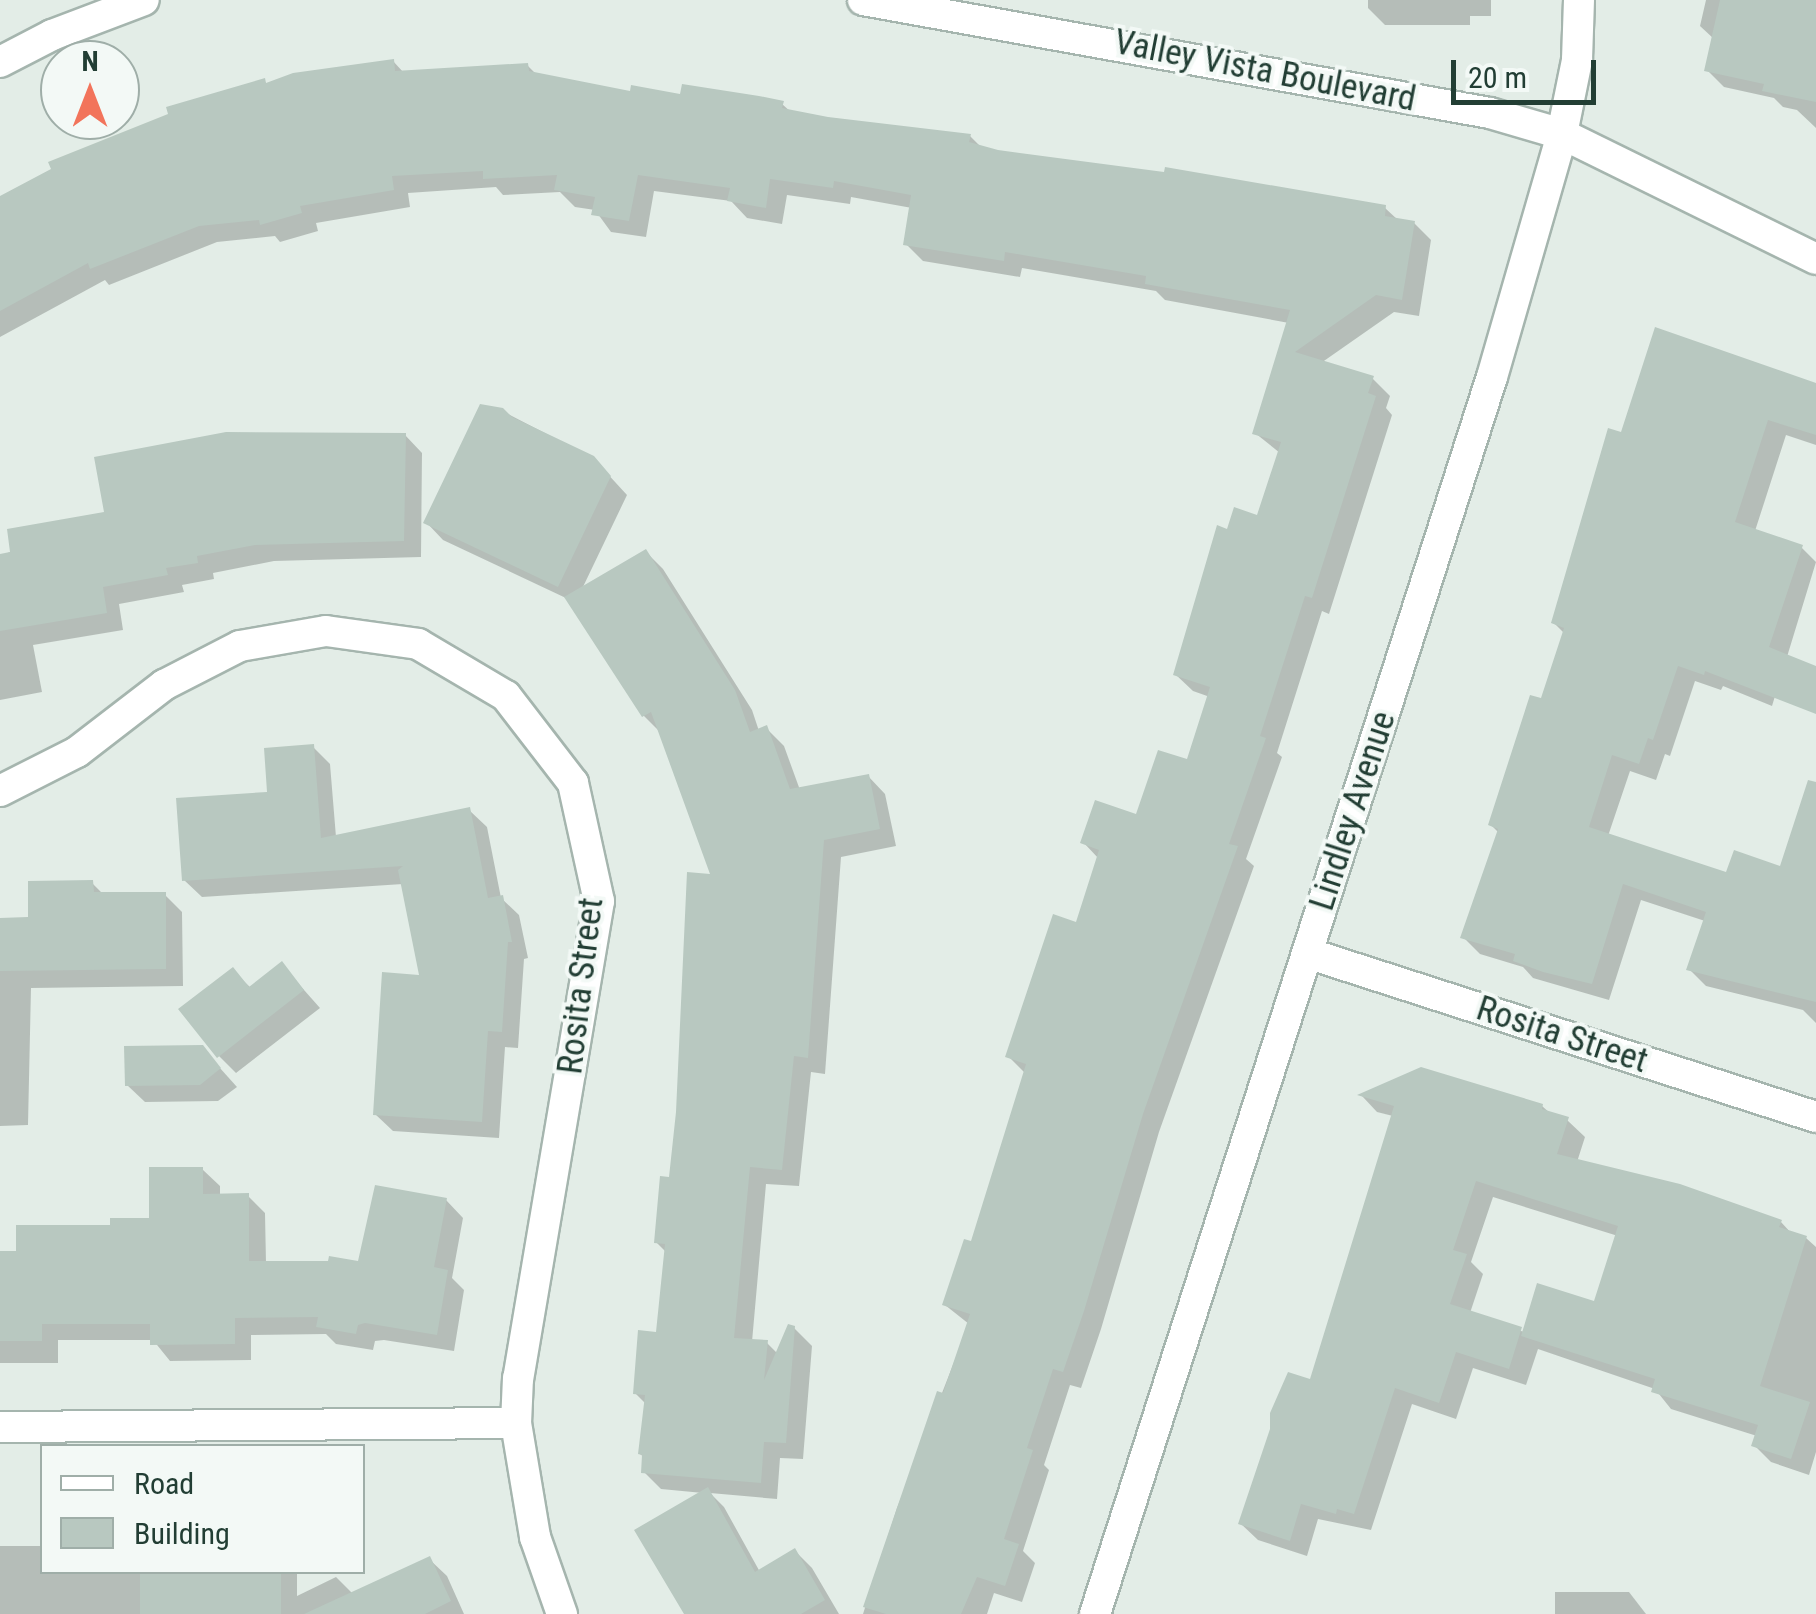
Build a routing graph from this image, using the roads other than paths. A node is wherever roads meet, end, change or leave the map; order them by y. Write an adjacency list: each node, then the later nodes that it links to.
1 (144, 0): 5 (street)
2 (863, 0): 4 (street, Valley Vista Boulevard)
3 (1579, 0): 6 (street, Lindley Avenue)
4 (1006, 11): 6 (street, Valley Vista Boulevard)
5 (0, 62)
6 (1562, 134): 7 (street, Valley Vista Boulevard); 9 (street, Lindley Avenue)
7 (1816, 259)
8 (0, 791): 11 (street, Rosita Street)
9 (1307, 953): 10 (street, Rosita Street); 14 (street, Lindley Avenue)
10 (1816, 1117)
11 (516, 1423): 12 (street); 13 (street, Rosita Street)
12 (0, 1427)
13 (562, 1614)
14 (1095, 1614)

